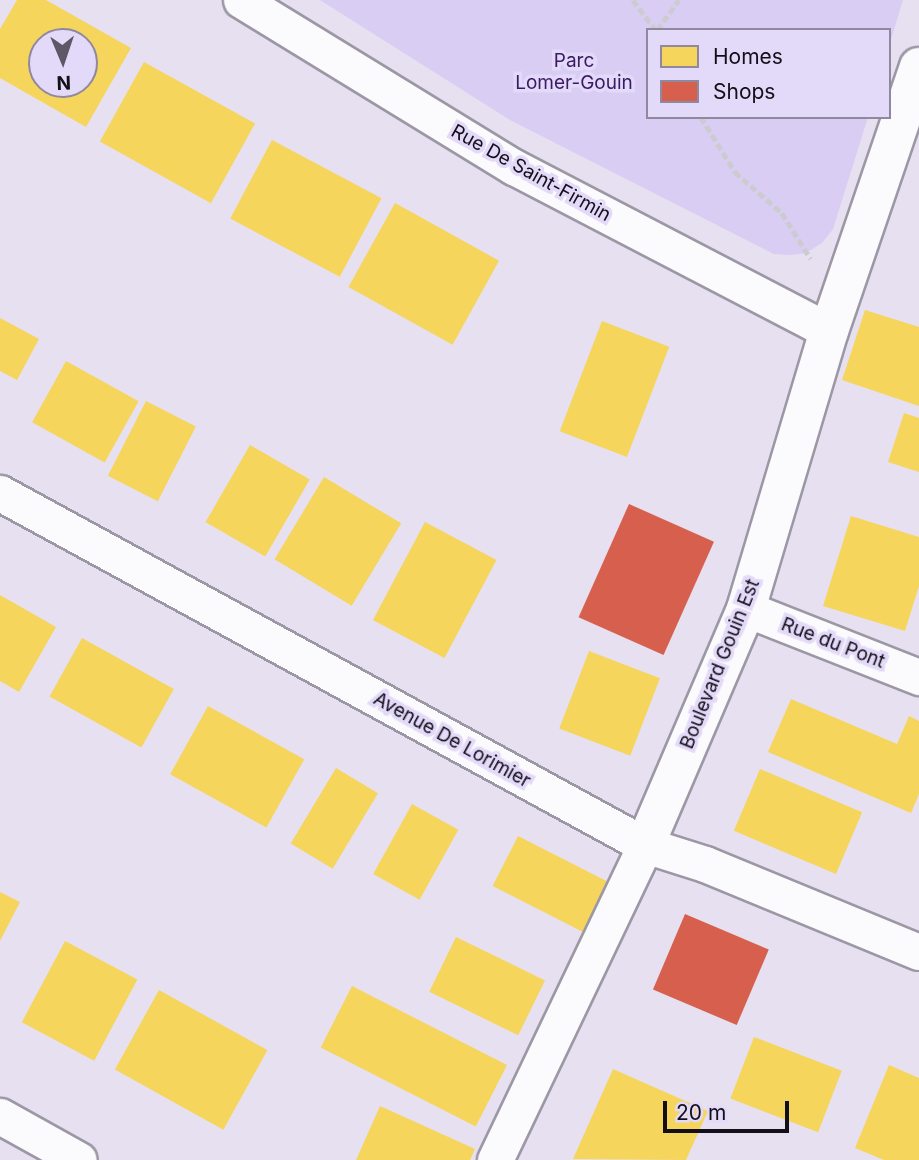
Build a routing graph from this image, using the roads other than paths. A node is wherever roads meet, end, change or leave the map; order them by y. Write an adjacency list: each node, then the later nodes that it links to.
1 (248, 2): 3 (street, Rue De Saint-Firmin)
2 (919, 67): 3 (street, Boulevard Gouin Est)
3 (829, 331): 5 (street, Boulevard Gouin Est)
4 (0, 493): 7 (street, Avenue De Lorimier)
5 (746, 609): 6 (street, Rue du Pont); 7 (street, Boulevard Gouin Est)
6 (919, 677)
7 (645, 845): 8 (street, Avenue De Lorimier); 11 (street, Boulevard Gouin Est)
8 (919, 952)
9 (0, 1116): 10 (street)
10 (79, 1160)
11 (495, 1160)

